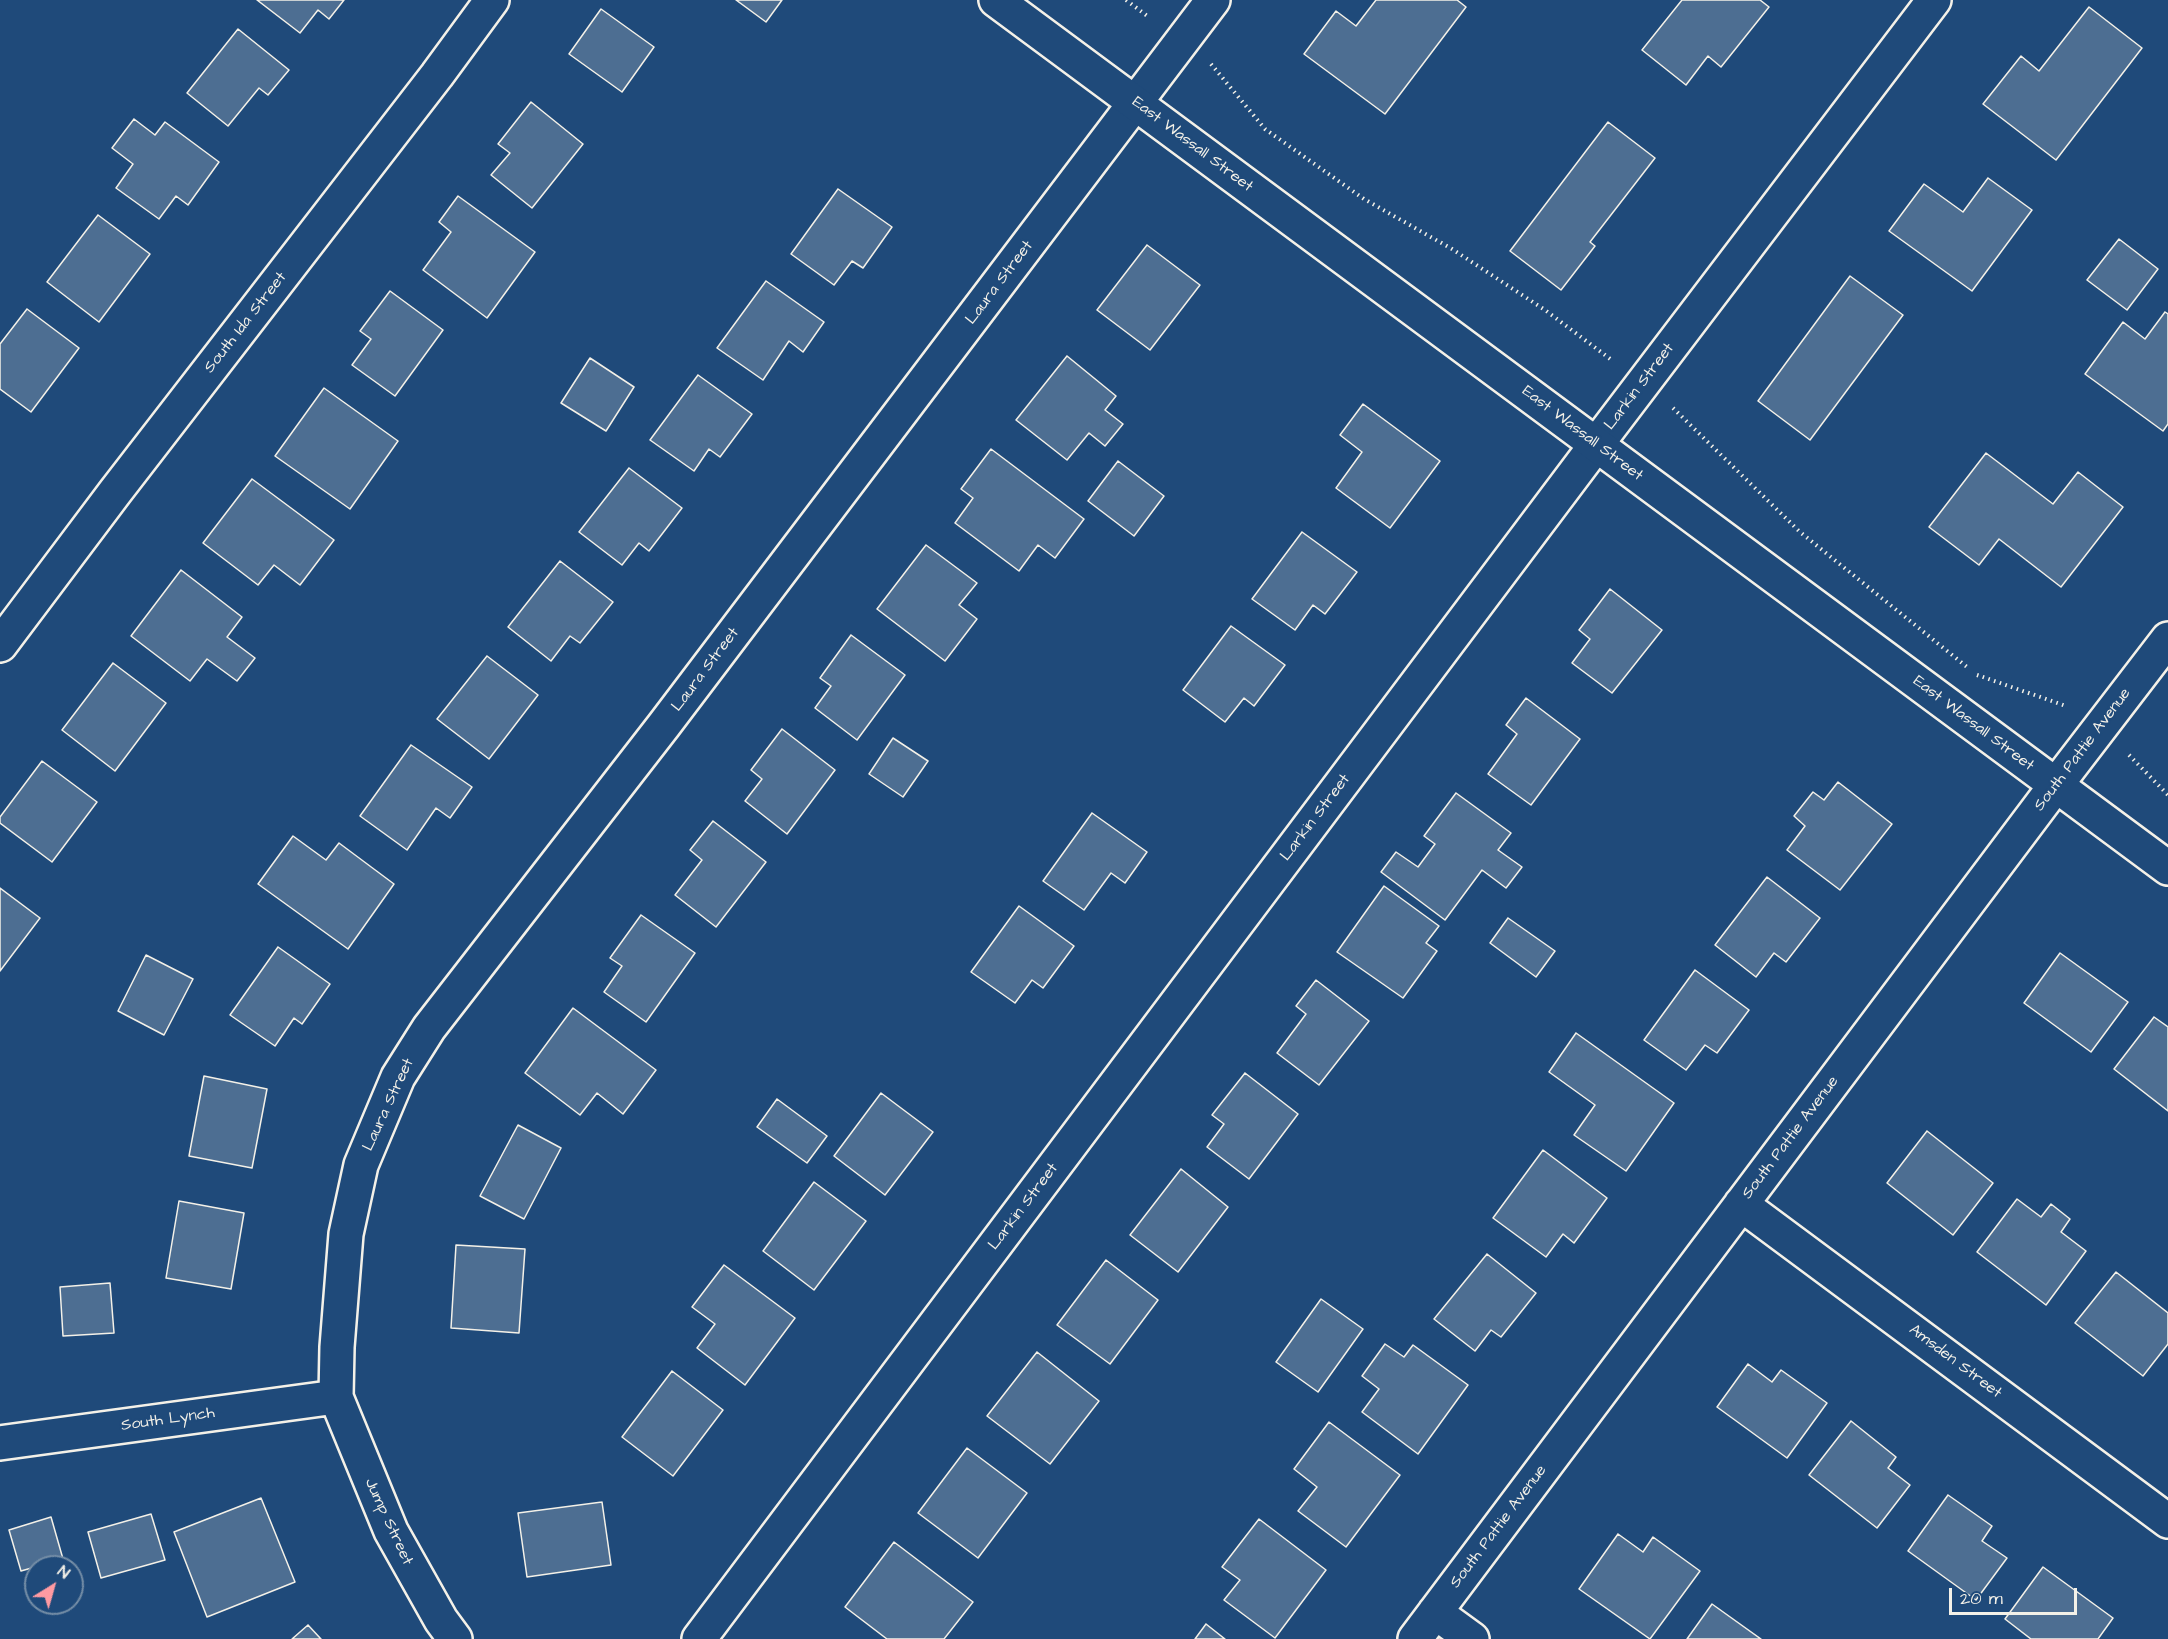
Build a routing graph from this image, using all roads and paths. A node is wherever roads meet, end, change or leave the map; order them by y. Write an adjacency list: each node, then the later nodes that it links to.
1 (492, 0): 8 (street, South Ida Street)
2 (996, 0): 5 (street, East Wassall Street)
3 (1213, 0): 5 (street, Laura Street)
4 (1934, 0): 6 (street, Larkin Street)
5 (1136, 104): 6 (street, East Wassall Street); 12 (street, Laura Street)
6 (1596, 445): 9 (street, East Wassall Street); 17 (street, Larkin Street)
7 (2168, 639): 9 (street, South Pattie Avenue)
8 (0, 645)
9 (2055, 785): 10 (street, East Wassall Street); 11 (street, South Pattie Avenue)
10 (2168, 868)
11 (1741, 1204): 14 (street, Amsden Street); 15 (street, South Pattie Avenue)
12 (336, 1397): 13 (street, South Lynch); 16 (street, Jump Street)
13 (0, 1443)
14 (2168, 1521)
15 (1435, 1612): 18 (street, South Pattie Avenue); 19 (street)
16 (455, 1639)
17 (699, 1639)
18 (1415, 1639)
19 (1472, 1639)

